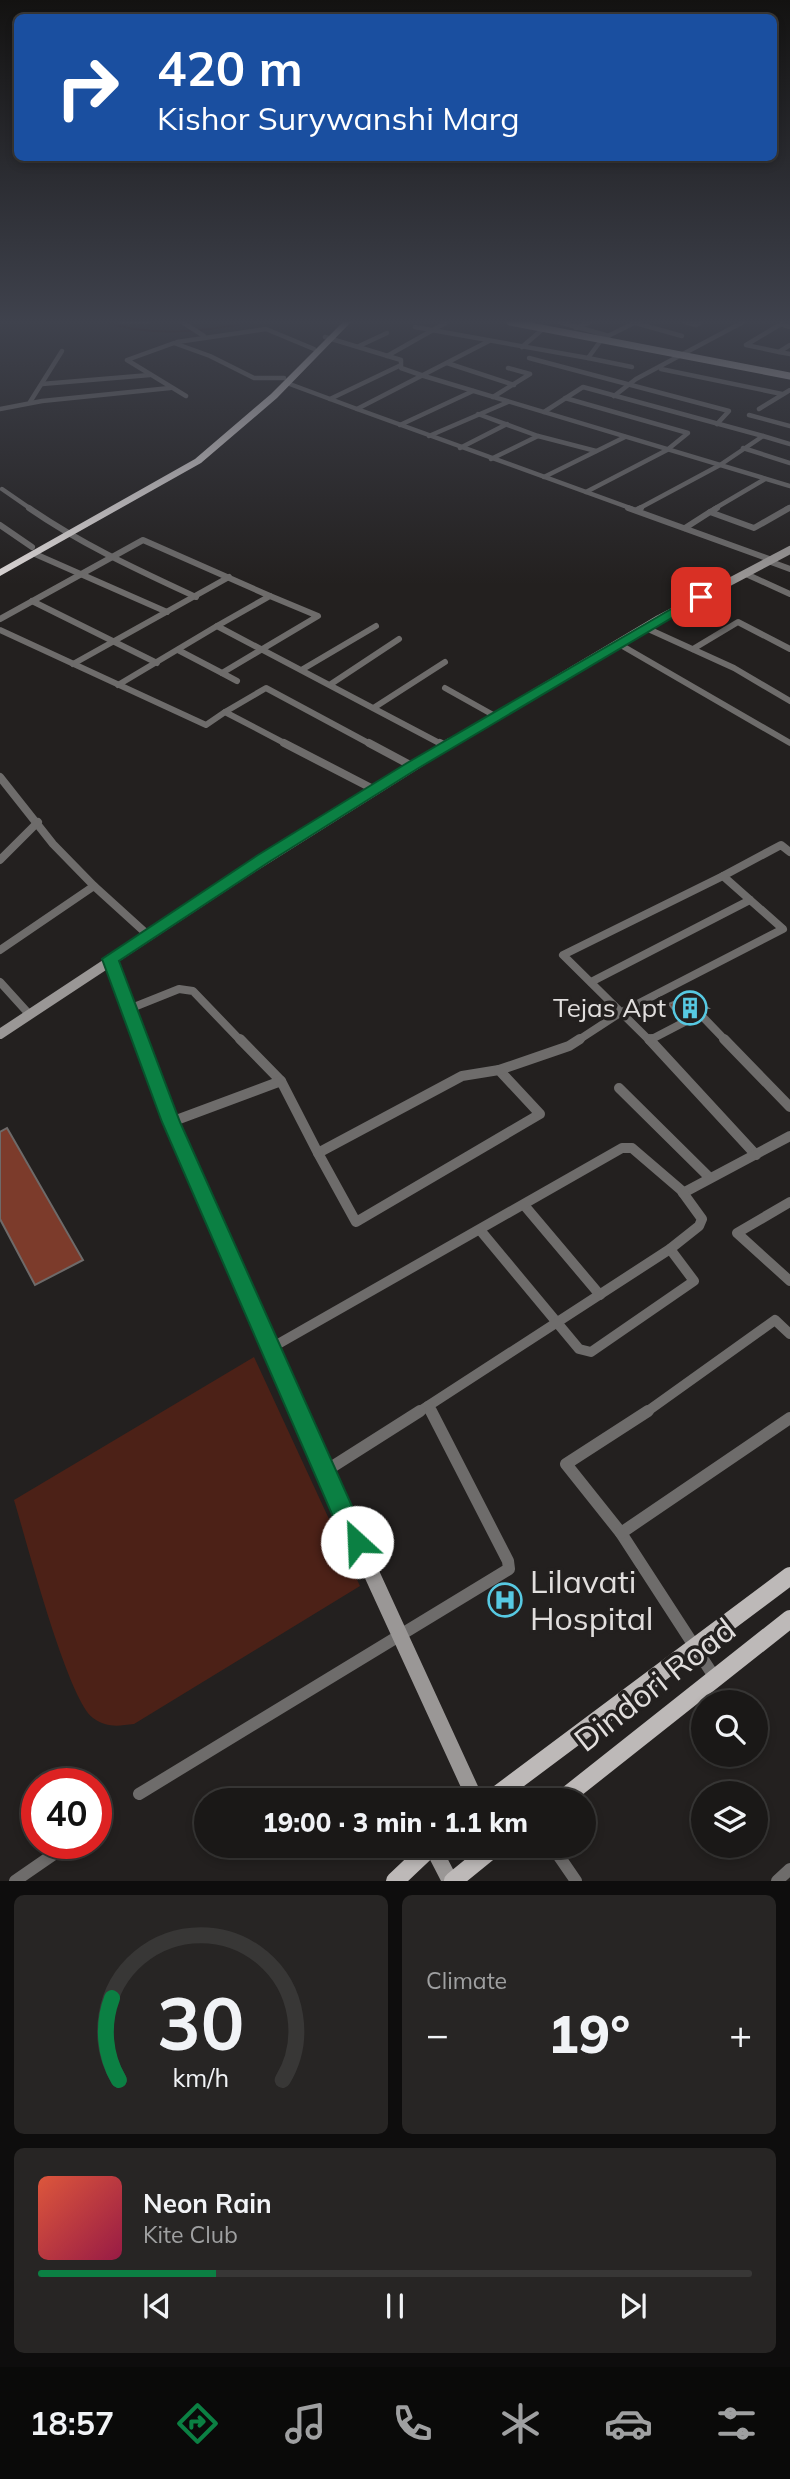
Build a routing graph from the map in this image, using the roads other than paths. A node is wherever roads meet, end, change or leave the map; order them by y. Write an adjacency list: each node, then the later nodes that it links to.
1 (254, 410): 39 (highway)
2 (356, 410): 15 (street)
3 (433, 410): 15 (street)
4 (488, 410): 11 (street)
5 (537, 410): 10 (street)
6 (547, 410): 10 (street)
7 (606, 410): 24 (street)
8 (665, 410): 14 (street)
9 (724, 410): 14 (street)
10 (544, 412): 20 (street)
11 (478, 414): 13 (street); 17 (street)
12 (749, 415): 16 (street)
13 (507, 424): 18 (street); 22 (street)
14 (717, 424): 19 (street)
15 (400, 425): 17 (street)
16 (790, 426)
17 (429, 436): 22 (street)
18 (538, 436): 25 (street); 26 (street)
19 (763, 436): 21 (street); 23 (street)
20 (625, 437): 24 (street); 25 (street)
21 (790, 444)
22 (460, 448): 26 (street)
23 (743, 448): 27 (street); 28 (street)
24 (667, 450): 28 (street); 33 (street)
25 (596, 451): 29 (street)
26 (490, 459): 29 (street)
27 (790, 463)
28 (720, 465): 30 (street); 35 (street)
29 (544, 477): 33 (street)
30 (765, 479): 31 (street); 36 (street)
31 (790, 486)
32 (1, 489): 39 (street)
33 (586, 492): 35 (street)
34 (790, 507): 36 (street)
35 (637, 510): 38 (street)
36 (710, 512): 38 (street)
37 (0, 524): 41 (street)
38 (685, 528): 43 (street)
39 (66, 533): 41 (highway); 42 (street)
40 (790, 550): 43 (street)
41 (34, 551): 44 (highway); 46 (highway); 47 (street)
42 (111, 558): 47 (street); 49 (street); 52 (street)
43 (771, 561): 45 (street); 48 (street)
44 (0, 565)
45 (790, 569)
46 (0, 573)
47 (83, 573): 53 (street); 54 (street)
48 (746, 574): 50 (street); 58 (street)
49 (229, 577): 51 (street); 52 (street)
50 (790, 594)
51 (270, 596): 56 (street); 63 (street)
52 (196, 597): 54 (street)
53 (32, 601): 55 (street); 61 (street)
54 (167, 612): 61 (street)
55 (0, 619)
56 (217, 626): 63 (street); 66 (street)
57 (376, 626): 70 (street)
58 (646, 628): 62 (street); 64 (street)
59 (0, 630): 69 (street)
60 (399, 639): 73 (street)
61 (114, 641): 68 (street); 69 (street)
62 (619, 644): 79 (street); 80 (street)
63 (262, 648): 70 (street); 71 (street)
64 (693, 649): 65 (street); 76 (street)
65 (790, 649)
66 (178, 650): 68 (street); 71 (street)
67 (444, 662): 77 (street)
68 (157, 663): 74 (street)
69 (73, 664): 74 (street)
70 (303, 669): 73 (street)
71 (222, 673): 72 (street)
72 (237, 681)
73 (331, 684): 77 (street)
74 (118, 685): 78 (street)
75 (445, 688): 79 (street)
76 (789, 700)
77 (374, 707): 81 (street)
78 (225, 712): 82 (street); 84 (street)
79 (495, 716): 81 (street)
80 (790, 743)
81 (446, 746): 82 (street)
82 (412, 766): 84 (street)
83 (0, 777): 85 (street)
84 (375, 789): 92 (street)
85 (38, 822): 86 (street); 90 (street)
86 (4, 851): 88 (street)
87 (790, 852): 89 (street)
88 (0, 860)
89 (723, 876): 91 (street); 96 (street)
90 (94, 886): 92 (street); 93 (street)
91 (750, 900): 96 (street); 98 (street)
92 (148, 935): 94 (street)
93 (0, 950)
94 (110, 959): 97 (street); 99 (street)
95 (0, 982): 99 (street)
96 (591, 982): 98 (street)
97 (129, 1009): 103 (street); 106 (street)
98 (620, 1013): 101 (street); 102 (street)
99 (29, 1014): 100 (street)
100 (0, 1034)
101 (650, 1040): 105 (street); 109 (street)
102 (499, 1070): 108 (street); 108 (street)
103 (281, 1082): 106 (street); 108 (street)
104 (620, 1088): 110 (street)
105 (790, 1107)
106 (171, 1122): 120 (street)
107 (790, 1136): 109 (street)
108 (318, 1153)
109 (756, 1154): 110 (street)
110 (710, 1178): 111 (street)
111 (683, 1194): 113 (street); 115 (street)
112 (790, 1202): 116 (street)
113 (524, 1205): 114 (street); 117 (street)
114 (480, 1230): 118 (street); 120 (street)
115 (670, 1250): 117 (street); 118 (street)
116 (790, 1281)
117 (600, 1295): 118 (street)
118 (557, 1324): 121 (street)
119 (790, 1334): 124 (street)
120 (271, 1349): 123 (street)
121 (428, 1406): 123 (street); 127 (street)
122 (790, 1418): 124 (street)
123 (324, 1472): 127 (street)
124 (621, 1533): 128 (street)
125 (790, 1576): 128 (main road)
126 (790, 1619): 129 (main road, Dindori Road)
127 (399, 1635): 130 (street); 133 (street)
128 (695, 1649): 129 (street); 131 (main road)
129 (715, 1678): 132 (main road, Dindori Road)
130 (470, 1788)
131 (507, 1788)
132 (576, 1788)
133 (139, 1794)
134 (419, 1858): 141 (main road)
135 (439, 1858): 142 (street)
136 (481, 1858): 142 (main road)
137 (560, 1858): 143 (street)
138 (46, 1859): 140 (street)
139 (790, 1869): 144 (street)
140 (15, 1881)
141 (395, 1881)
142 (452, 1881)
143 (576, 1881)
144 (777, 1881)

